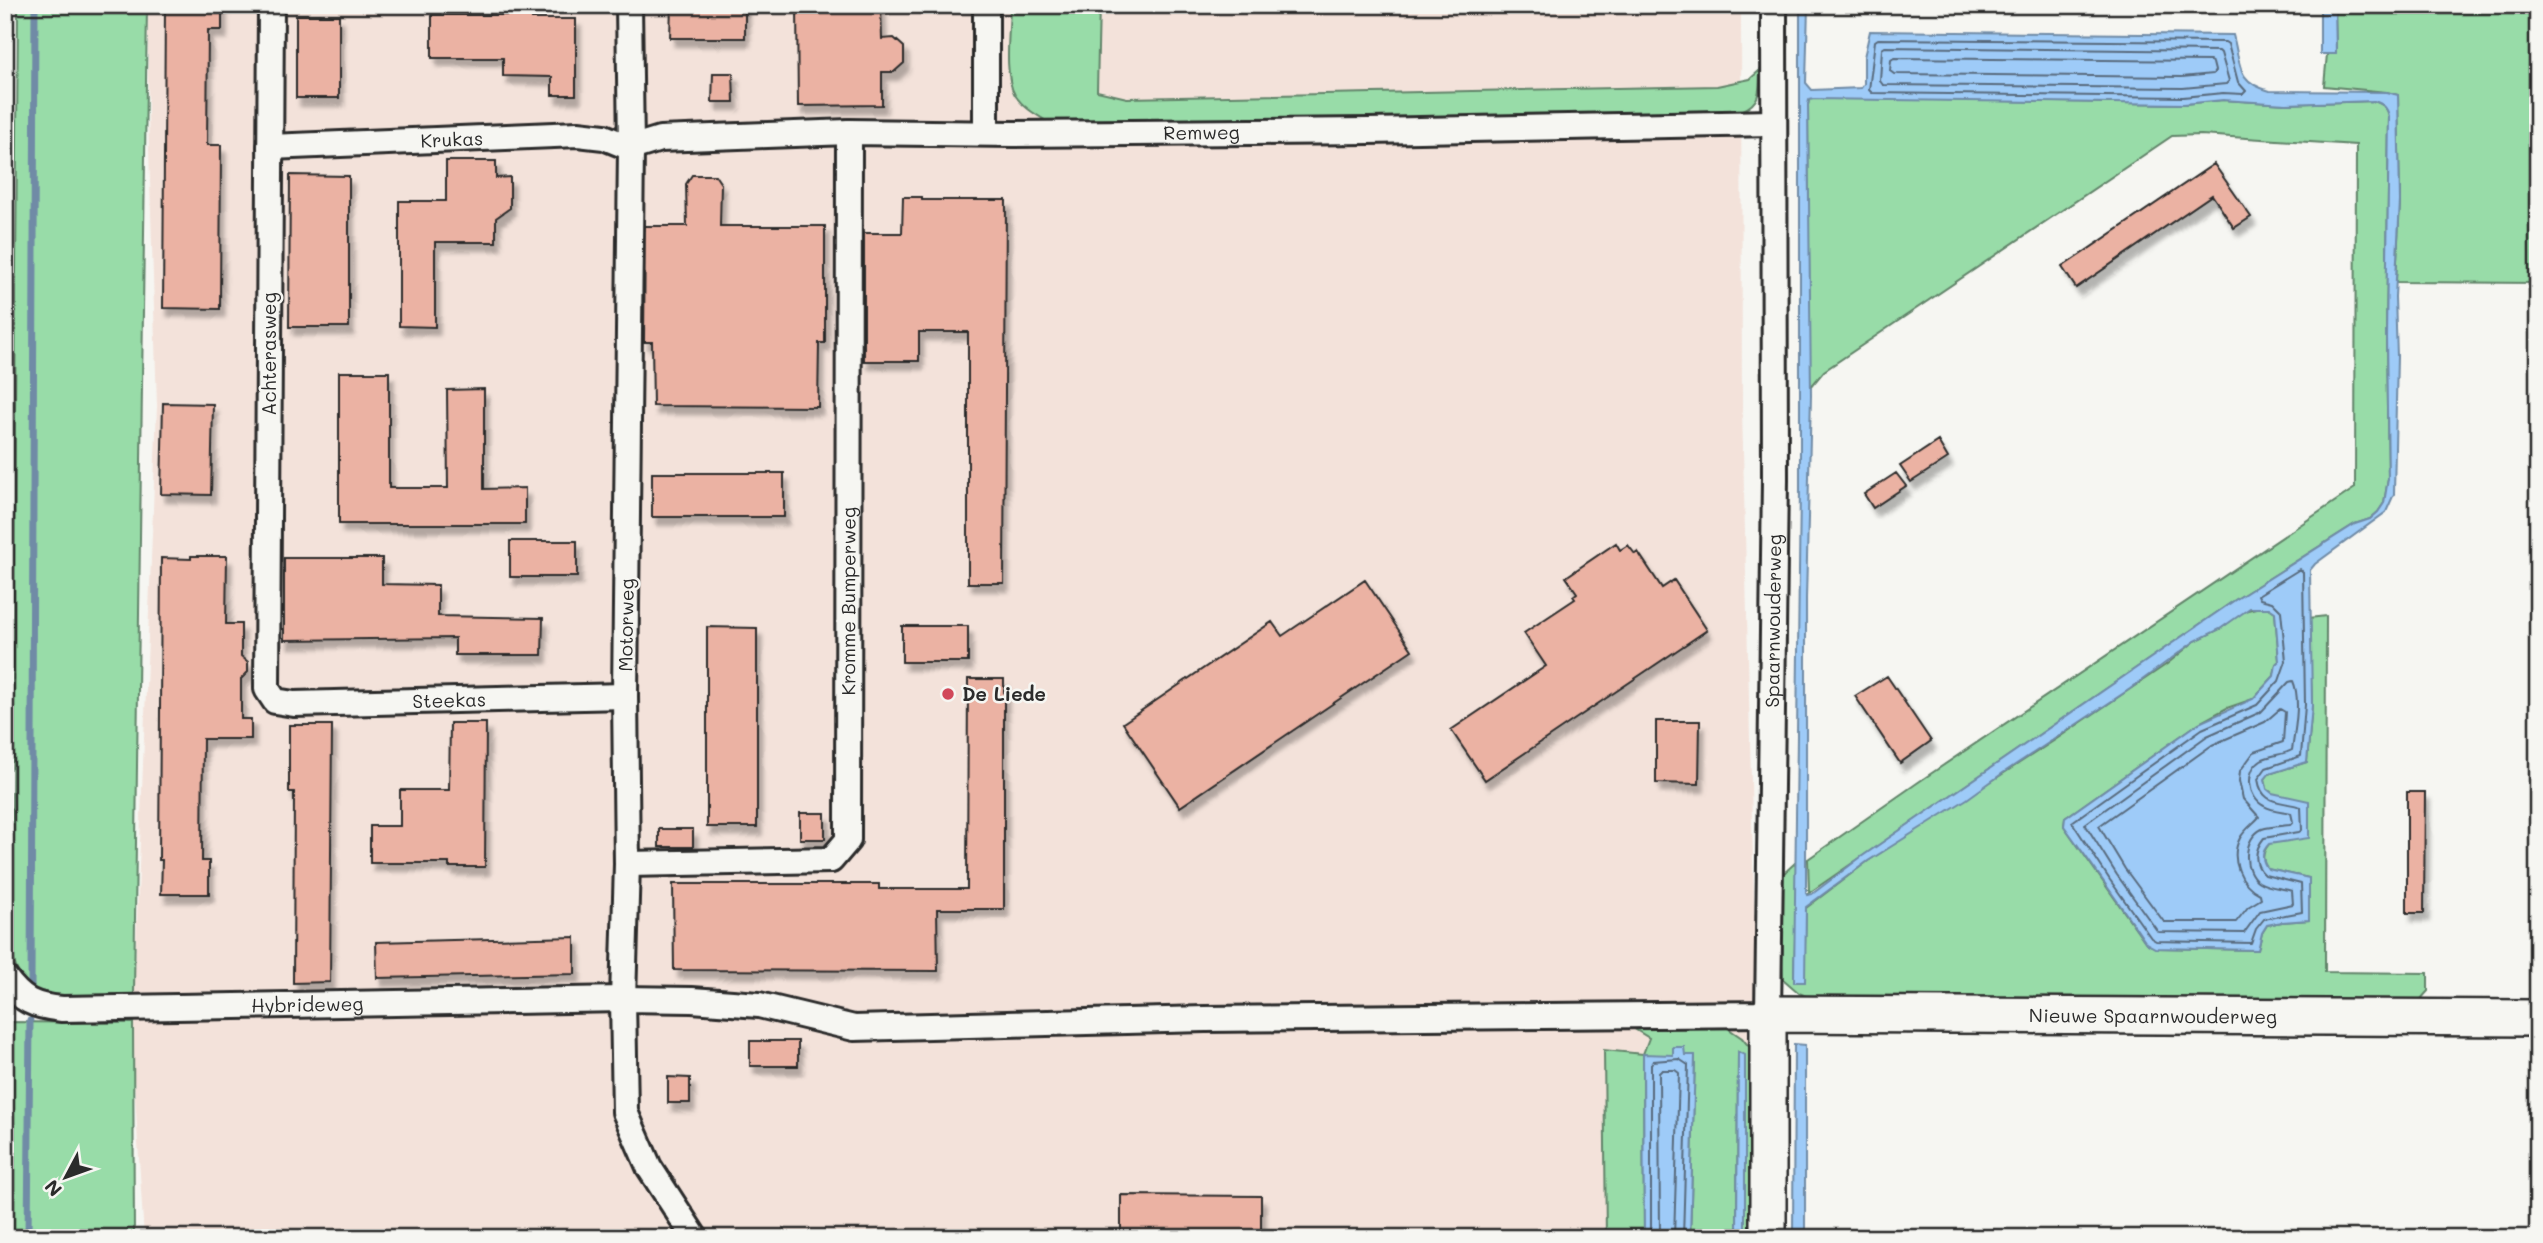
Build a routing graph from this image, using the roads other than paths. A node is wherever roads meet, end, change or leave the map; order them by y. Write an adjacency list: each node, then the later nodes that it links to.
1 (271, 5): 8 (street, Achterasweg)
2 (629, 5): 9 (street, Motorweg)
3 (986, 5): 7 (street)
4 (1774, 5): 5 (street, Spaarnwouderweg)
5 (1773, 123): 7 (street, Remweg); 15 (street, Spaarnwouderweg)
6 (849, 132): 7 (street, Remweg); 9 (street, Remweg); 12 (street, Kromme Bumperweg)
7 (986, 133)
8 (271, 147): 9 (street, Krukas); 11 (street, Achterasweg)
9 (631, 148): 10 (street, Motorweg)
10 (625, 696): 11 (street, Steekas); 12 (street, Motorweg)
11 (275, 701)
12 (627, 864): 14 (street, Motorweg)
13 (5, 978): 14 (street, Hybrideweg)
14 (623, 999): 15 (street, Hybrideweg); 17 (street, Motorweg)
15 (1768, 1014): 16 (street, Nieuwe Spaarnwouderweg); 18 (street, Spaarnwouderweg)
16 (2538, 1018)
17 (691, 1233)
18 (1768, 1238)

